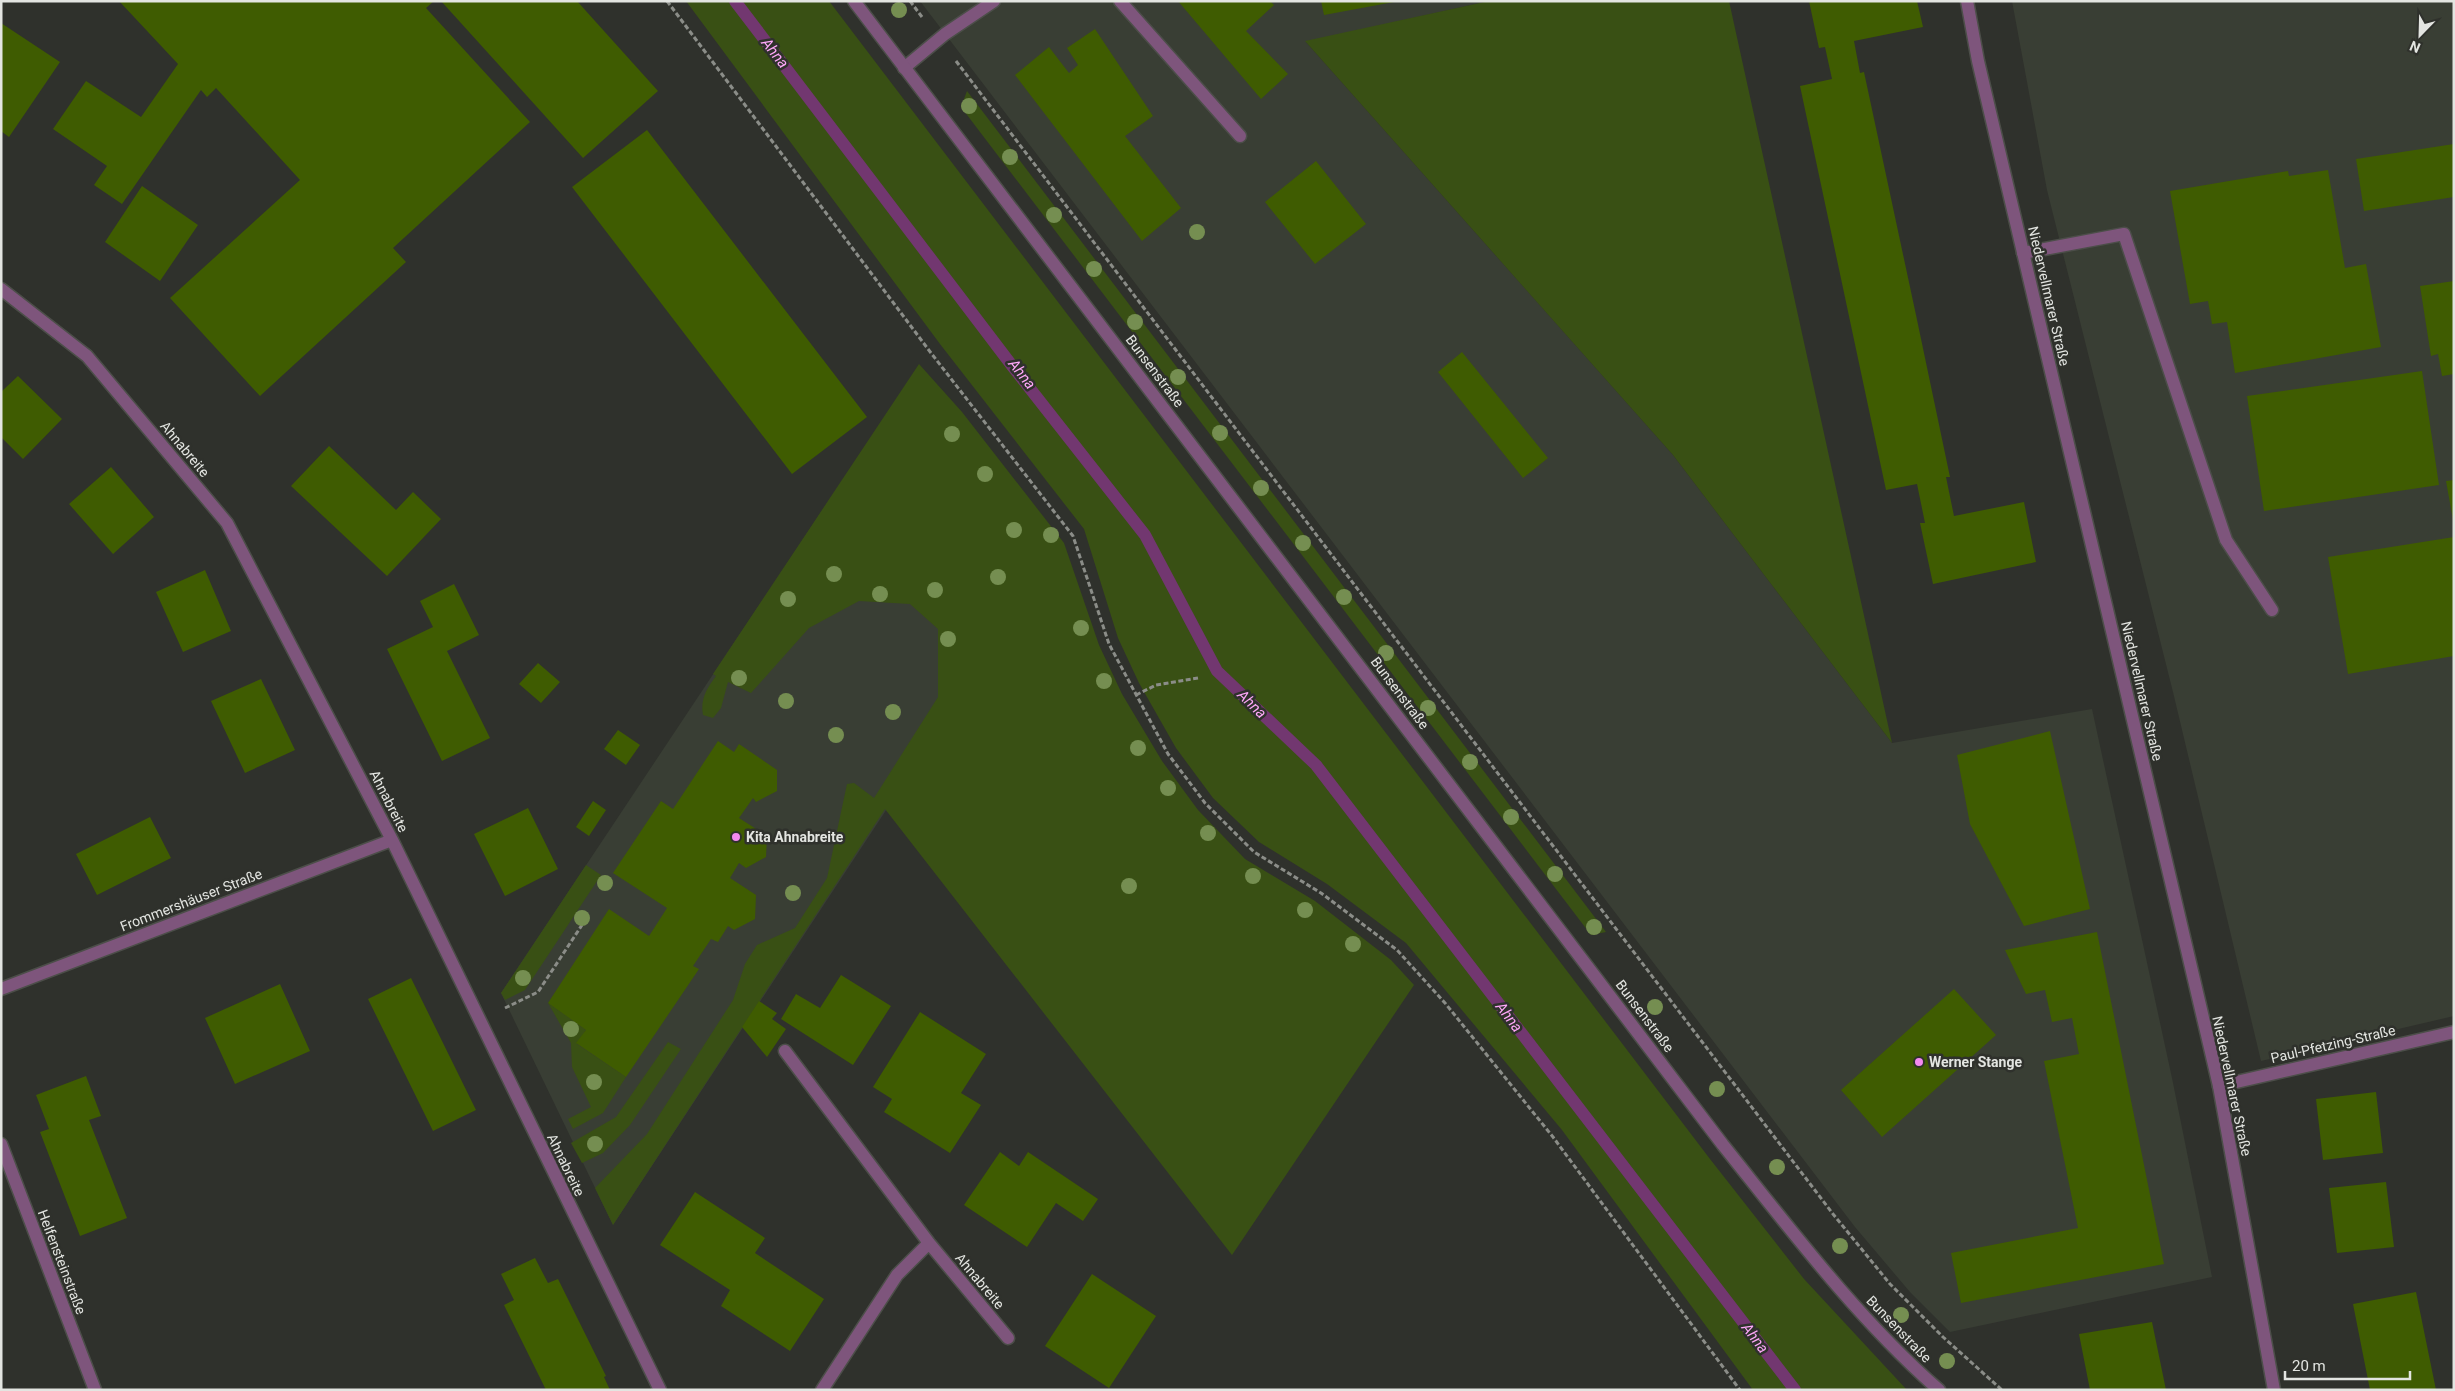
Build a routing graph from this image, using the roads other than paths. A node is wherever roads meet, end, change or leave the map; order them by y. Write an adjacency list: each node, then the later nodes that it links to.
1 (854, 1): 5 (street, Bunsenstraße)
2 (994, 1): 5 (street)
3 (1120, 1): 6 (street)
4 (1967, 1): 7 (street, Niedervellmarer Straße)
5 (904, 68): 21 (street, Bunsenstraße)
6 (1240, 136)
7 (2023, 253): 9 (street); 14 (street, Niedervellmarer Straße)
8 (1, 289): 10 (street, Ahnabreite)
9 (2272, 610)
10 (392, 840): 11 (street, Frommershäuser Straße); 19 (street, Ahnabreite)
11 (1, 989)
12 (2454, 1032): 14 (street, Paul-Pfetzing-Straße)
13 (785, 1051): 16 (street, Ahnabreite)
14 (2219, 1086): 22 (street, Niedervellmarer Straße)
15 (1, 1144): 18 (street, Helfensteinstraße)
16 (929, 1244): 17 (street, Ahnabreite); 20 (street)
17 (1008, 1338)
18 (95, 1390)
19 (660, 1390)
20 (822, 1390)
21 (1939, 1390)
22 (2274, 1390)

